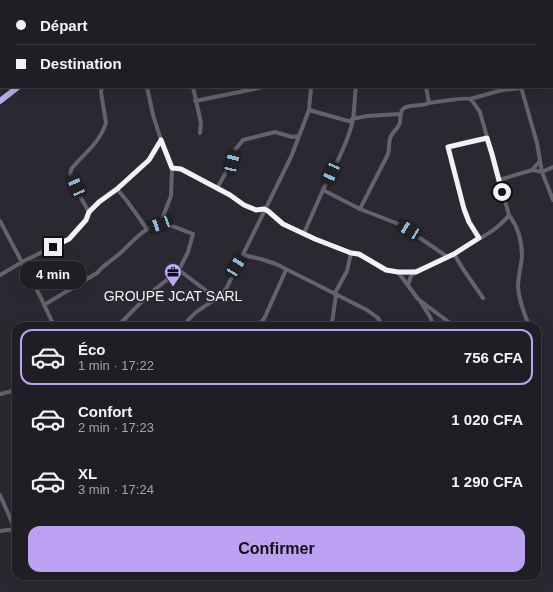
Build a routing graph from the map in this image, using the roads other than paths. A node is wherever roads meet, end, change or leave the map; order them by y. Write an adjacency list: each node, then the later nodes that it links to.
1 (17, 88): 12 (highway)
2 (102, 88): 34 (street)
3 (147, 88): 21 (street)
4 (193, 88): 13 (street)
5 (259, 88): 13 (street)
6 (311, 88): 15 (street)
7 (356, 88): 17 (street)
8 (426, 88): 14 (street)
9 (515, 88): 11 (street)
10 (521, 88): 22 (street)
11 (470, 99): 14 (street); 20 (street)
12 (0, 101)
13 (195, 101): 18 (street)
14 (429, 103): 16 (street)
15 (308, 110): 17 (street); 19 (street)
16 (400, 114): 17 (street); 33 (street)
17 (352, 120): 30 (street)
18 (200, 133)
19 (299, 136): 28 (street); 32 (street)
20 (487, 138): 27 (street); 40 (street)
21 (161, 140): 24 (street); 29 (street)
22 (540, 161): 25 (street); 26 (street)
23 (553, 167): 26 (street)
24 (172, 168): 28 (street); 37 (street)
25 (532, 170): 26 (street); 27 (street)
26 (542, 172): 31 (street)
27 (499, 180): 35 (street)
28 (217, 188): 32 (street)
29 (117, 189): 34 (street); 38 (street)
30 (323, 190): 33 (street); 39 (street)
31 (553, 200)
32 (264, 209): 39 (street); 43 (street)
33 (360, 209): 44 (street)
34 (89, 212): 45 (street)
35 (509, 215): 40 (street); 65 (street)
36 (0, 221): 45 (street)
37 (160, 224): 38 (street); 46 (street)
38 (147, 229): 56 (street)
39 (304, 233): 41 (street)
40 (479, 238): 42 (street)
41 (351, 253): 48 (street); 52 (street)
42 (454, 254): 44 (street); 54 (street)
43 (243, 255): 47 (street); 53 (street)
44 (446, 256): 49 (street)
45 (22, 262): 50 (street); 56 (street)
46 (179, 270): 53 (street); 58 (street)
47 (286, 270): 52 (street); 60 (street)
48 (398, 272): 49 (street); 51 (street)
49 (416, 272): 51 (street)
50 (0, 275)
51 (408, 284): 55 (street)
52 (336, 294): 61 (street); 62 (street)
53 (221, 295): 59 (street)
54 (484, 298)
55 (418, 299): 63 (street); 64 (street)
56 (44, 305): 57 (street)
57 (52, 322)
58 (122, 322)
59 (186, 322)
60 (261, 322)
61 (332, 322)
62 (380, 322)
63 (432, 322)
64 (449, 322)
65 (528, 322)
66 (12, 391): 67 (street)
67 (0, 394)
68 (0, 494): 69 (street)
69 (12, 522)
70 (12, 529): 71 (street)
71 (0, 531)

